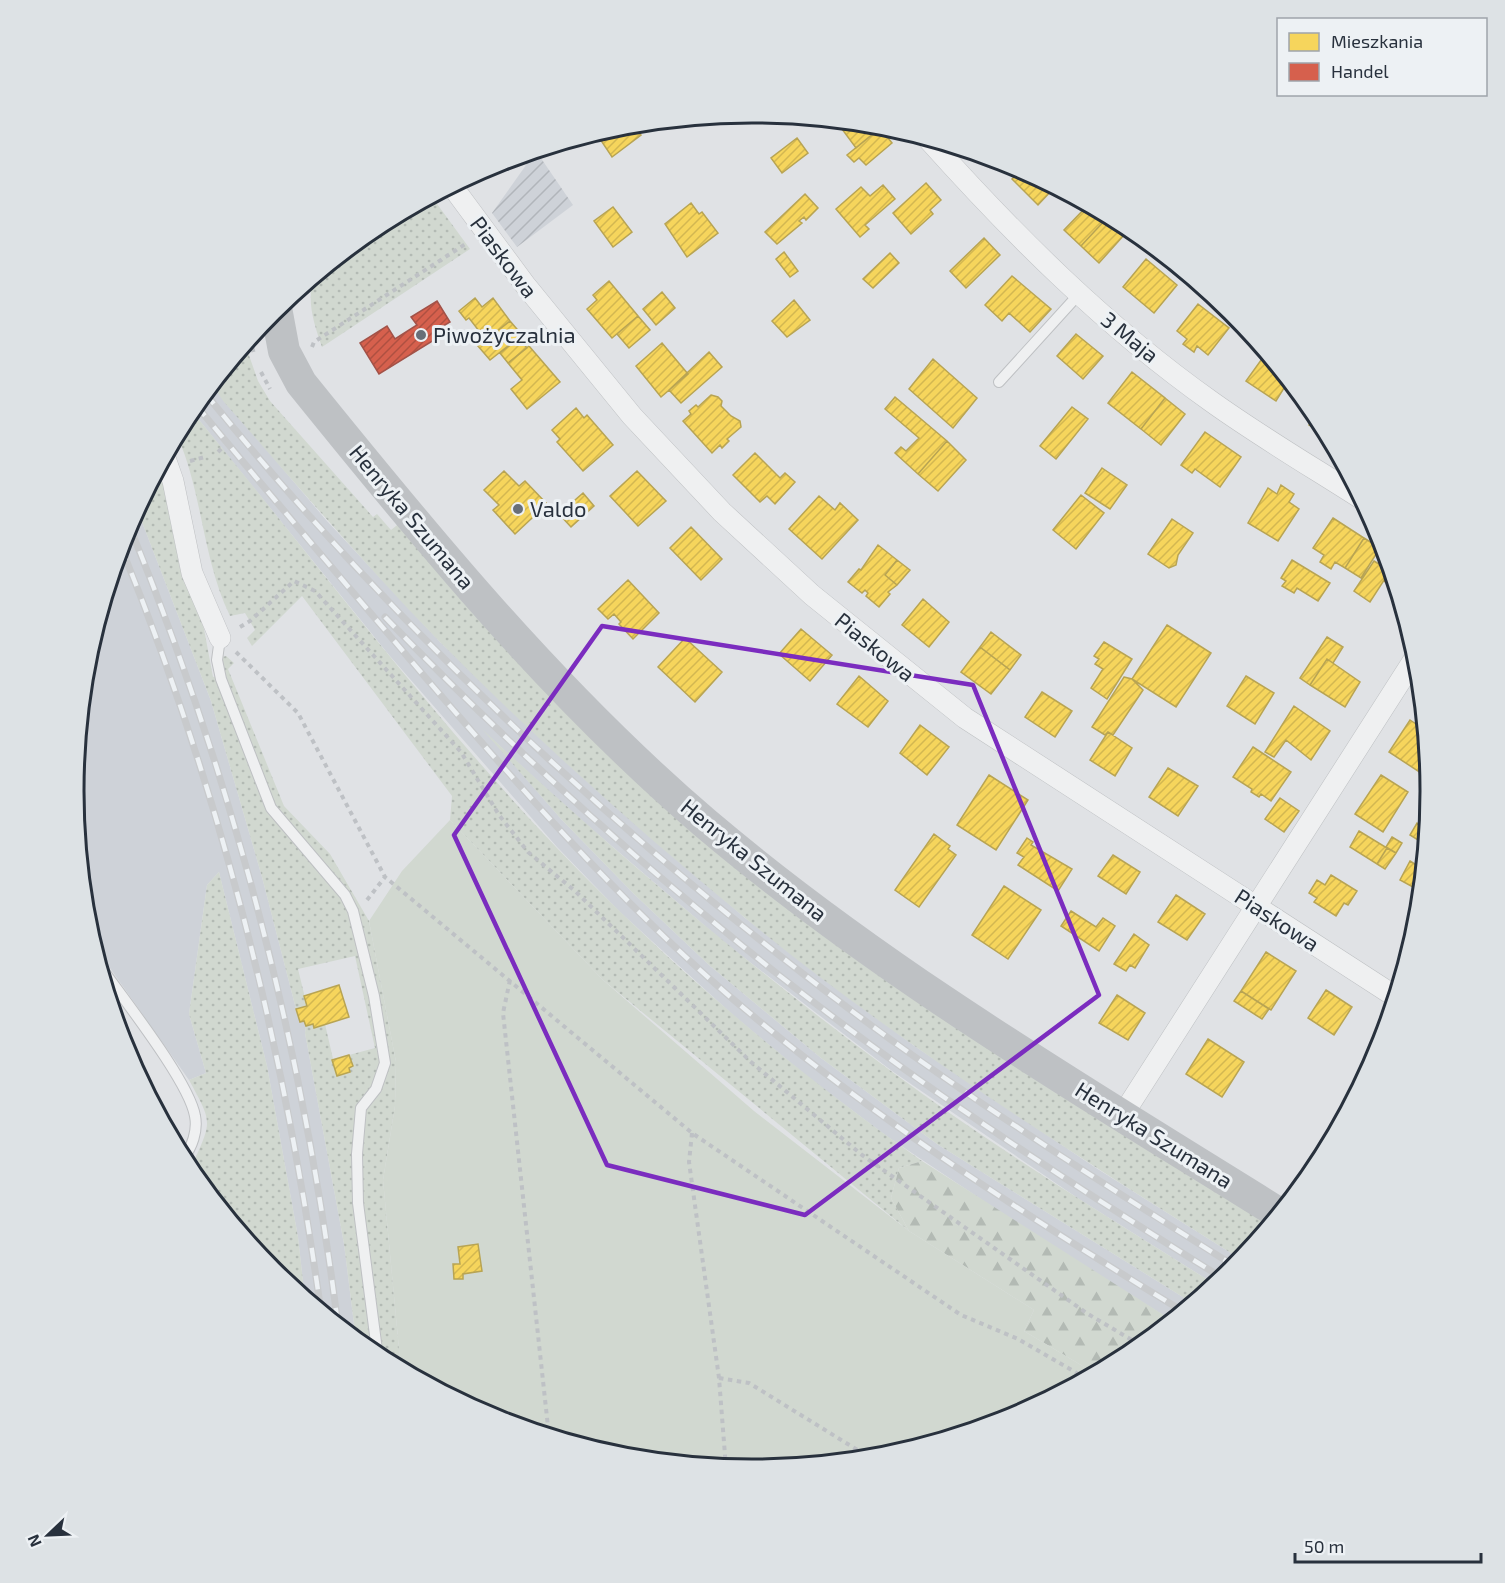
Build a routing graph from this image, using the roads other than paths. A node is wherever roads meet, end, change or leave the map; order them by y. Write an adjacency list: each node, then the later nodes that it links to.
1 (938, 149): 3 (street, 3 Maja)
2 (457, 192): 10 (street, Piaskowa)
3 (1079, 294): 5 (lane); 7 (street, 3 Maja)
4 (278, 322): 13 (street, Henryka Szumana)
5 (999, 382)
6 (168, 468): 8 (street)
7 (1349, 491)
8 (220, 638): 16 (lane)
9 (1409, 667): 10 (street)
10 (1255, 906): 12 (street, Piaskowa); 13 (street)
11 (113, 984): 14 (lane)
12 (1390, 993)
13 (1122, 1116): 15 (street, Henryka Szumana)
14 (188, 1149)
15 (1273, 1210)
16 (376, 1344)

